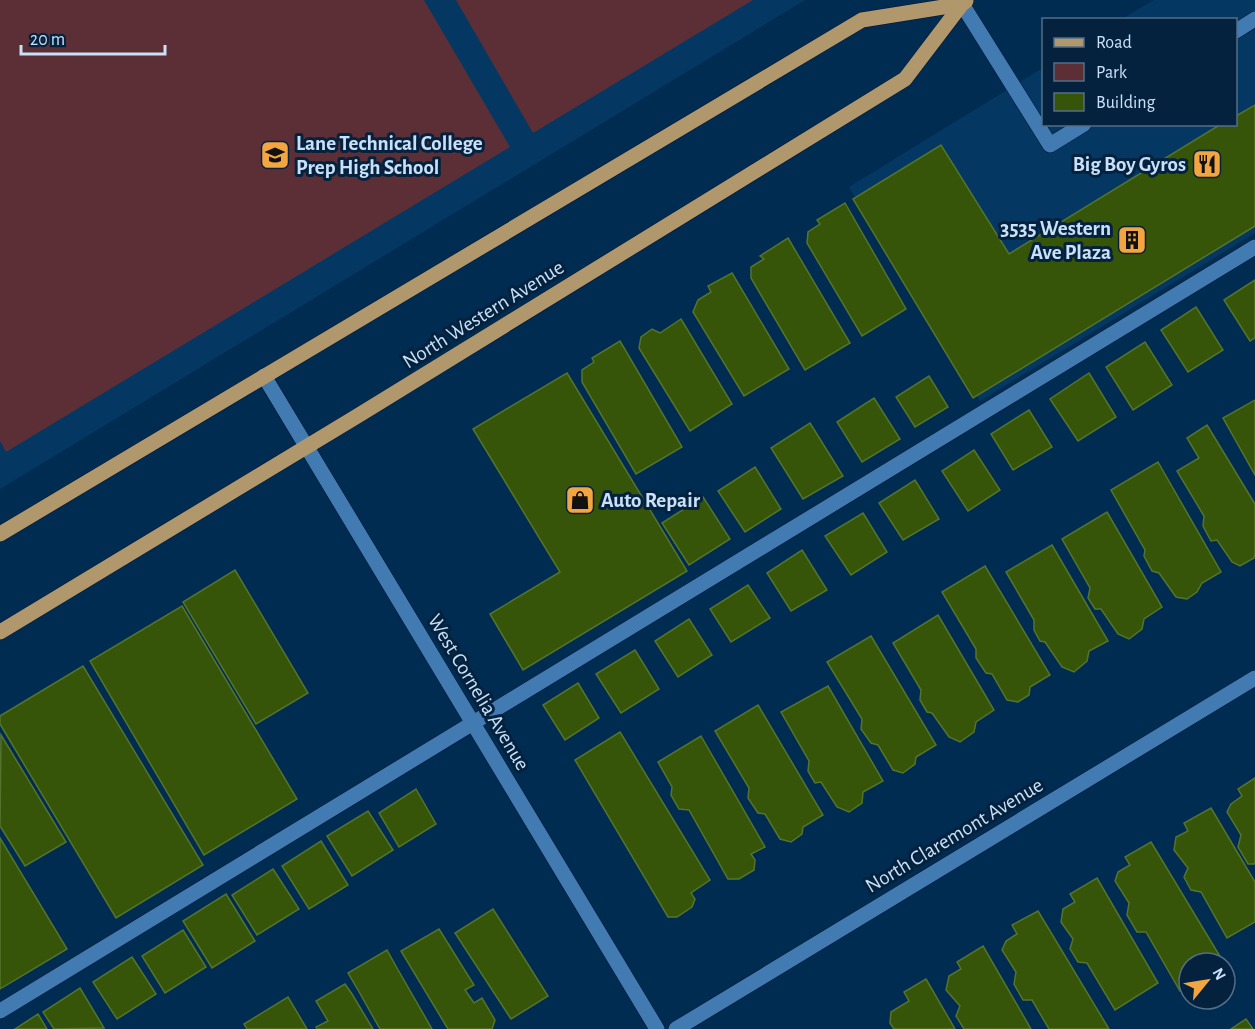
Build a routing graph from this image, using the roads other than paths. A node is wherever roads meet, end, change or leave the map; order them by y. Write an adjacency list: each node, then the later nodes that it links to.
1 (965, 2): 4 (street); 6 (main road); 7 (main road, North Western Avenue)
2 (1255, 20): 3 (street)
3 (1237, 30)
4 (1081, 126)
5 (1255, 247): 11 (street)
6 (264, 376): 7 (street, West Cornelia Avenue); 8 (main road)
7 (307, 446): 9 (main road, North Western Avenue); 11 (street, West Cornelia Avenue)
8 (0, 534)
9 (0, 632)
10 (1255, 678): 14 (street, North Claremont Avenue)
11 (473, 723): 12 (street); 13 (street, West Cornelia Avenue)
12 (0, 1011)
13 (657, 1029)
14 (676, 1029)

